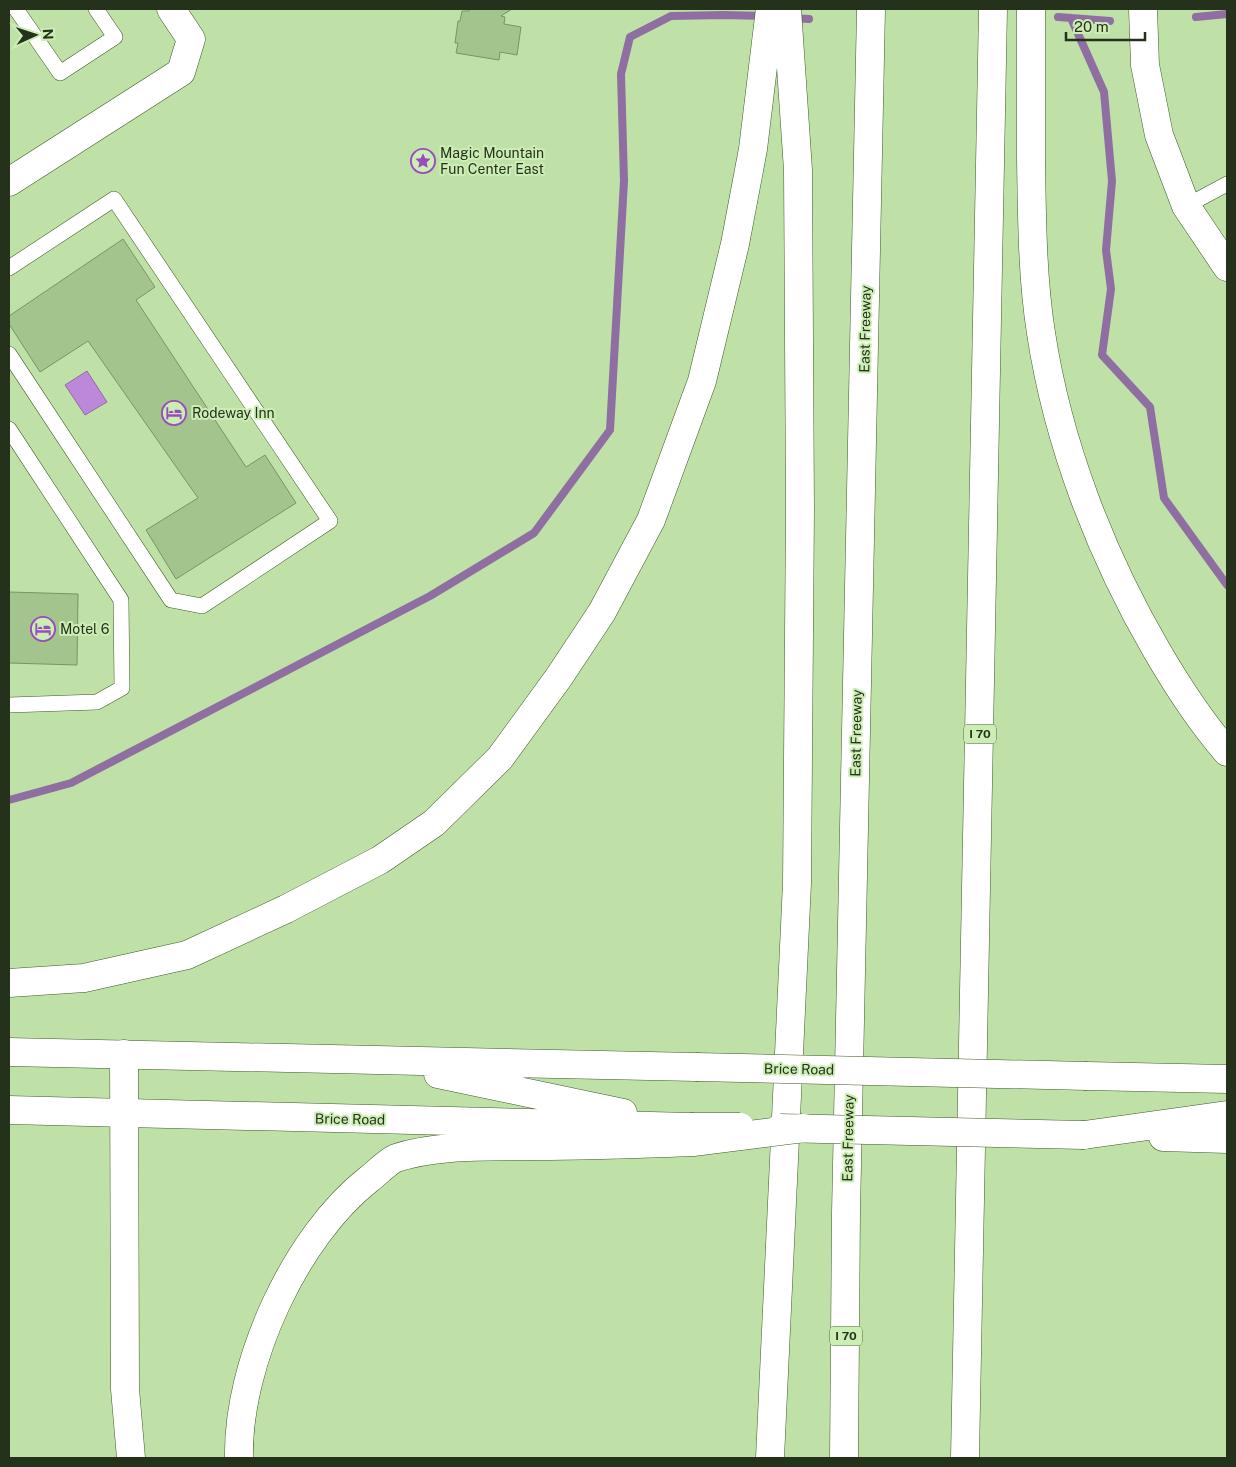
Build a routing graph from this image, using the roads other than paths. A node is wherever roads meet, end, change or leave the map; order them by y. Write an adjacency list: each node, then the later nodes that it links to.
1 (16, 9): 2 (lane)
2 (96, 9)
3 (171, 9): 10 (main road)
4 (787, 9): 9 (main road)
5 (871, 9): 33 (main road, East Freeway / I 70)
6 (993, 9): 34 (main road, I 70)
7 (1031, 9): 18 (main road)
8 (1143, 9): 12 (main road)
9 (775, 26): 19 (main road); 32 (main road)
10 (9, 182)
11 (1227, 184): 12 (lane)
12 (1186, 206): 13 (main road)
13 (1227, 267)
14 (9, 268): 15 (lane)
15 (9, 354)
16 (9, 429): 17 (lane)
17 (9, 705)
18 (1227, 752)
19 (9, 983)
20 (9, 1052): 21 (main road, Brice Road)
21 (124, 1054): 22 (main road, Brice Road); 25 (main road)
22 (370, 1060): 23 (main road, Brice Road, bridge); 27 (main road, Brice Road)
23 (1227, 1079)
24 (9, 1110): 25 (main road, Brice Road)
25 (123, 1113): 27 (main road, Brice Road); 30 (main road)
26 (1227, 1115): 28 (main road)
27 (692, 1135): 28 (main road, bridge); 31 (main road)
28 (1084, 1135): 29 (main road)
29 (1227, 1139)
30 (131, 1458)
31 (239, 1458)
32 (770, 1458)
33 (844, 1458)
34 (965, 1458)

